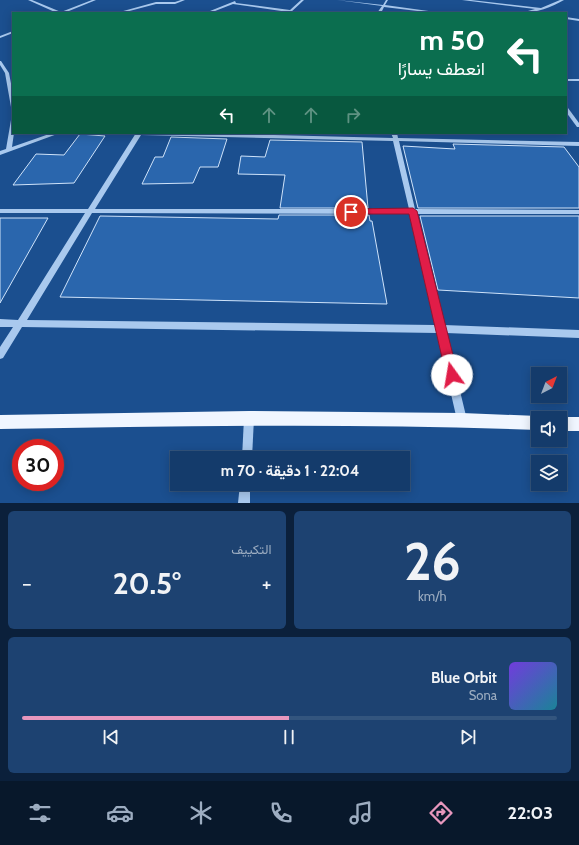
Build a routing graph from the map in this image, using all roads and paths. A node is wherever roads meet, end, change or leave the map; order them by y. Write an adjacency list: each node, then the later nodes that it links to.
1 (29, 0): 14 (street)
2 (94, 0): 15 (street)
3 (184, 0): 16 (street)
4 (242, 0): 10 (street)
5 (303, 0): 13 (street)
6 (338, 0): 11 (street)
7 (388, 0): 11 (street)
8 (463, 0): 12 (street)
9 (563, 0): 12 (street)
10 (232, 3): 13 (street); 17 (street)
11 (383, 6): 18 (street); 19 (street)
12 (541, 9): 20 (street)
13 (291, 11)
14 (58, 12)
15 (63, 12)
16 (122, 12)
17 (210, 12)
18 (380, 12)
19 (433, 12)
20 (530, 12)
21 (567, 18): 22 (street)
22 (579, 20)
23 (12, 32): 24 (street)
24 (0, 37)
25 (0, 62): 28 (street)
26 (567, 80): 27 (street)
27 (579, 80)
28 (12, 102)
29 (567, 110): 30 (street)
30 (579, 126)
31 (12, 128): 37 (street)
32 (54, 134): 37 (street)
33 (138, 134): 41 (street)
34 (224, 134): 35 (street)
35 (395, 136): 36 (street); 40 (street)
36 (579, 144)
37 (9, 150): 38 (street)
38 (0, 153)
39 (0, 211): 41 (street)
40 (413, 211): 41 (street); 42 (street); 45 (street)
41 (89, 212): 44 (street)
42 (579, 212)
43 (0, 323): 44 (street)
44 (20, 323): 45 (street); 47 (street)
45 (441, 329): 46 (street); 49 (street)
46 (579, 334)
47 (0, 355)
48 (249, 418): 49 (main road); 50 (main road); 54 (street)
49 (462, 420): 51 (main road)
50 (0, 422)
51 (531, 423)
52 (567, 424): 53 (main road)
53 (579, 424)
54 (247, 451)
55 (245, 491): 56 (street)
56 (244, 503)

